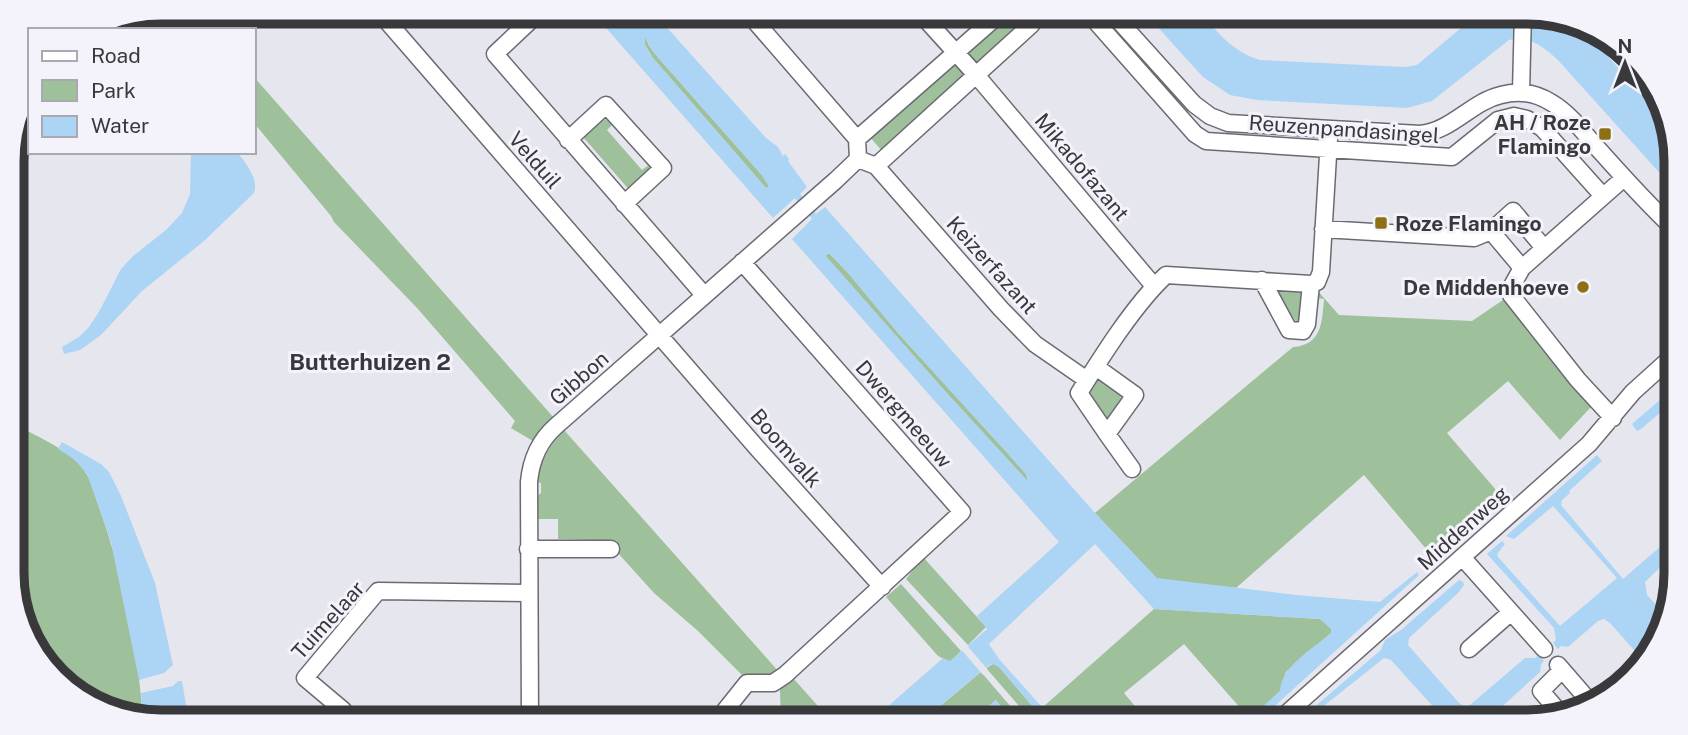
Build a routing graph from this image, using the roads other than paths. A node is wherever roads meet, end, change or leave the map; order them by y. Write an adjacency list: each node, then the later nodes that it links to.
1 (389, 24): 34 (street, Velduil)
2 (527, 24): 15 (street)
3 (757, 24): 14 (street)
4 (930, 24): 10 (street)
5 (989, 24): 10 (street)
6 (1032, 24): 11 (street)
7 (1098, 24): 16 (street, Reuzenpandasingel)
8 (1122, 24): 13 (street, Reuzenpandasingel)
9 (1523, 24): 12 (street)
10 (956, 53): 11 (street); 14 (street)
11 (977, 76): 18 (street); 32 (street, Mikadofazant)
12 (1521, 92): 13 (street, Reuzenpandasingel); 19 (street)
13 (1329, 130): 16 (street)
14 (857, 139): 17 (street)
15 (568, 140): 22 (street); 22 (street)
16 (1328, 148): 21 (street, Reuzenpandasingel); 25 (street)
17 (858, 159): 18 (street); 28 (street, Gibbon)
18 (876, 166): 36 (street, Keizerfazant)
19 (1624, 178): 20 (street); 21 (street)
20 (1639, 194): 23 (street); 24 (street)
21 (1603, 196): 27 (street)
22 (624, 204): 33 (street)
23 (1664, 219)
24 (1664, 227)
25 (1322, 229): 26 (street); 31 (street)
26 (1491, 231): 27 (street); 29 (street)
27 (1544, 248): 29 (street)
28 (742, 262): 33 (street, Gibbon); 43 (street, Dwergmeeuw)
29 (1522, 268): 37 (street)
30 (1262, 280): 31 (street); 31 (street); 32 (street)
31 (1311, 284)
32 (1154, 286): 36 (street)
33 (704, 295): 34 (street, Gibbon)
34 (660, 335): 41 (street, Gibbon); 43 (street, Boomvalk)
35 (1664, 362): 37 (street, Middenweg)
36 (1092, 373): 38 (street); 38 (street, Keizerfazant)
37 (1613, 418): 42 (street, Middenweg)
38 (1107, 434): 39 (street)
39 (1132, 469)
40 (611, 549): 41 (street)
41 (528, 550): 44 (street, Gibbon)
42 (1462, 557): 45 (street); 53 (street, Middenweg)
43 (882, 587): 52 (street)
44 (529, 593): 50 (street, Tuimelaar); 51 (street, Gibbon)
45 (1510, 613): 46 (street); 47 (street)
46 (1469, 649)
47 (1544, 649)
48 (1585, 697): 49 (street)
49 (1555, 707)
50 (342, 710)
51 (530, 710)
52 (725, 710)
53 (1291, 710)

